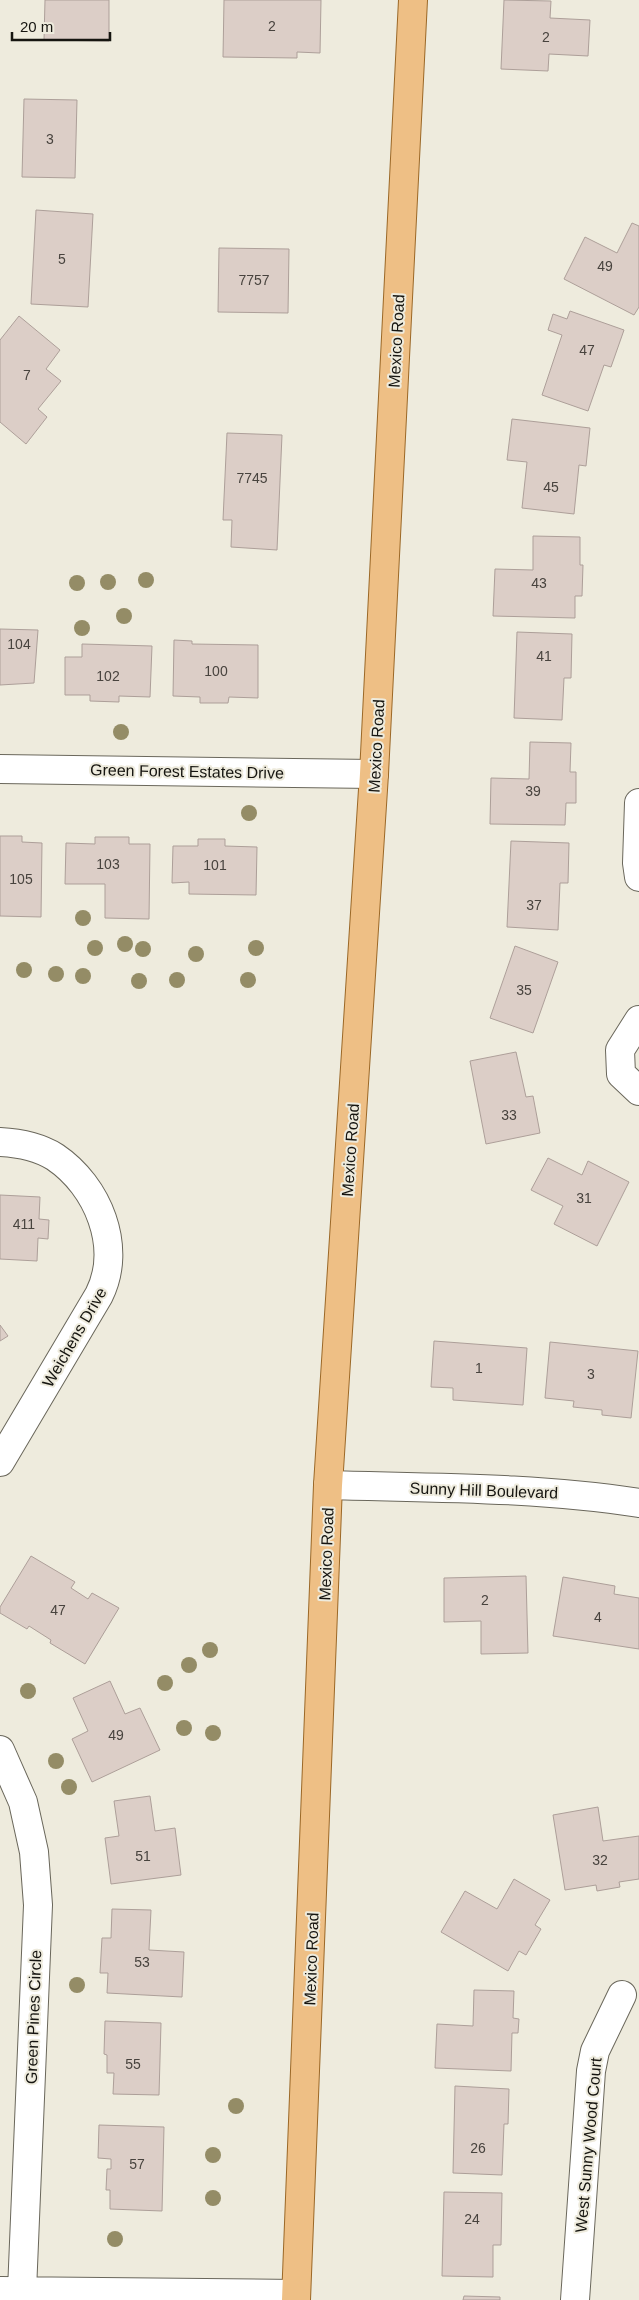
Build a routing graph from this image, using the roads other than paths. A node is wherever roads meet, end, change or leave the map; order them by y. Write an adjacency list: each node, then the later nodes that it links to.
1 (413, 0): 3 (main road, Mexico Road)
2 (0, 768): 3 (street, Green Forest Estates Drive)
3 (374, 774): 10 (main road, Mexico Road)
4 (639, 803): 5 (street)
5 (639, 877)
6 (639, 1020): 7 (street)
7 (639, 1091)
8 (0, 1142): 9 (street, Weichens Drive)
9 (0, 1462)
10 (328, 1485): 11 (street, Sunny Hill Boulevard); 15 (main road, Mexico Road)
11 (639, 1503)
12 (0, 1750): 14 (street, Green Pines Circle)
13 (622, 1995): 16 (street, West Sunny Wood Court)
14 (11, 2291): 15 (street, Green Pines Circle)
15 (296, 2297)
16 (575, 2300)

